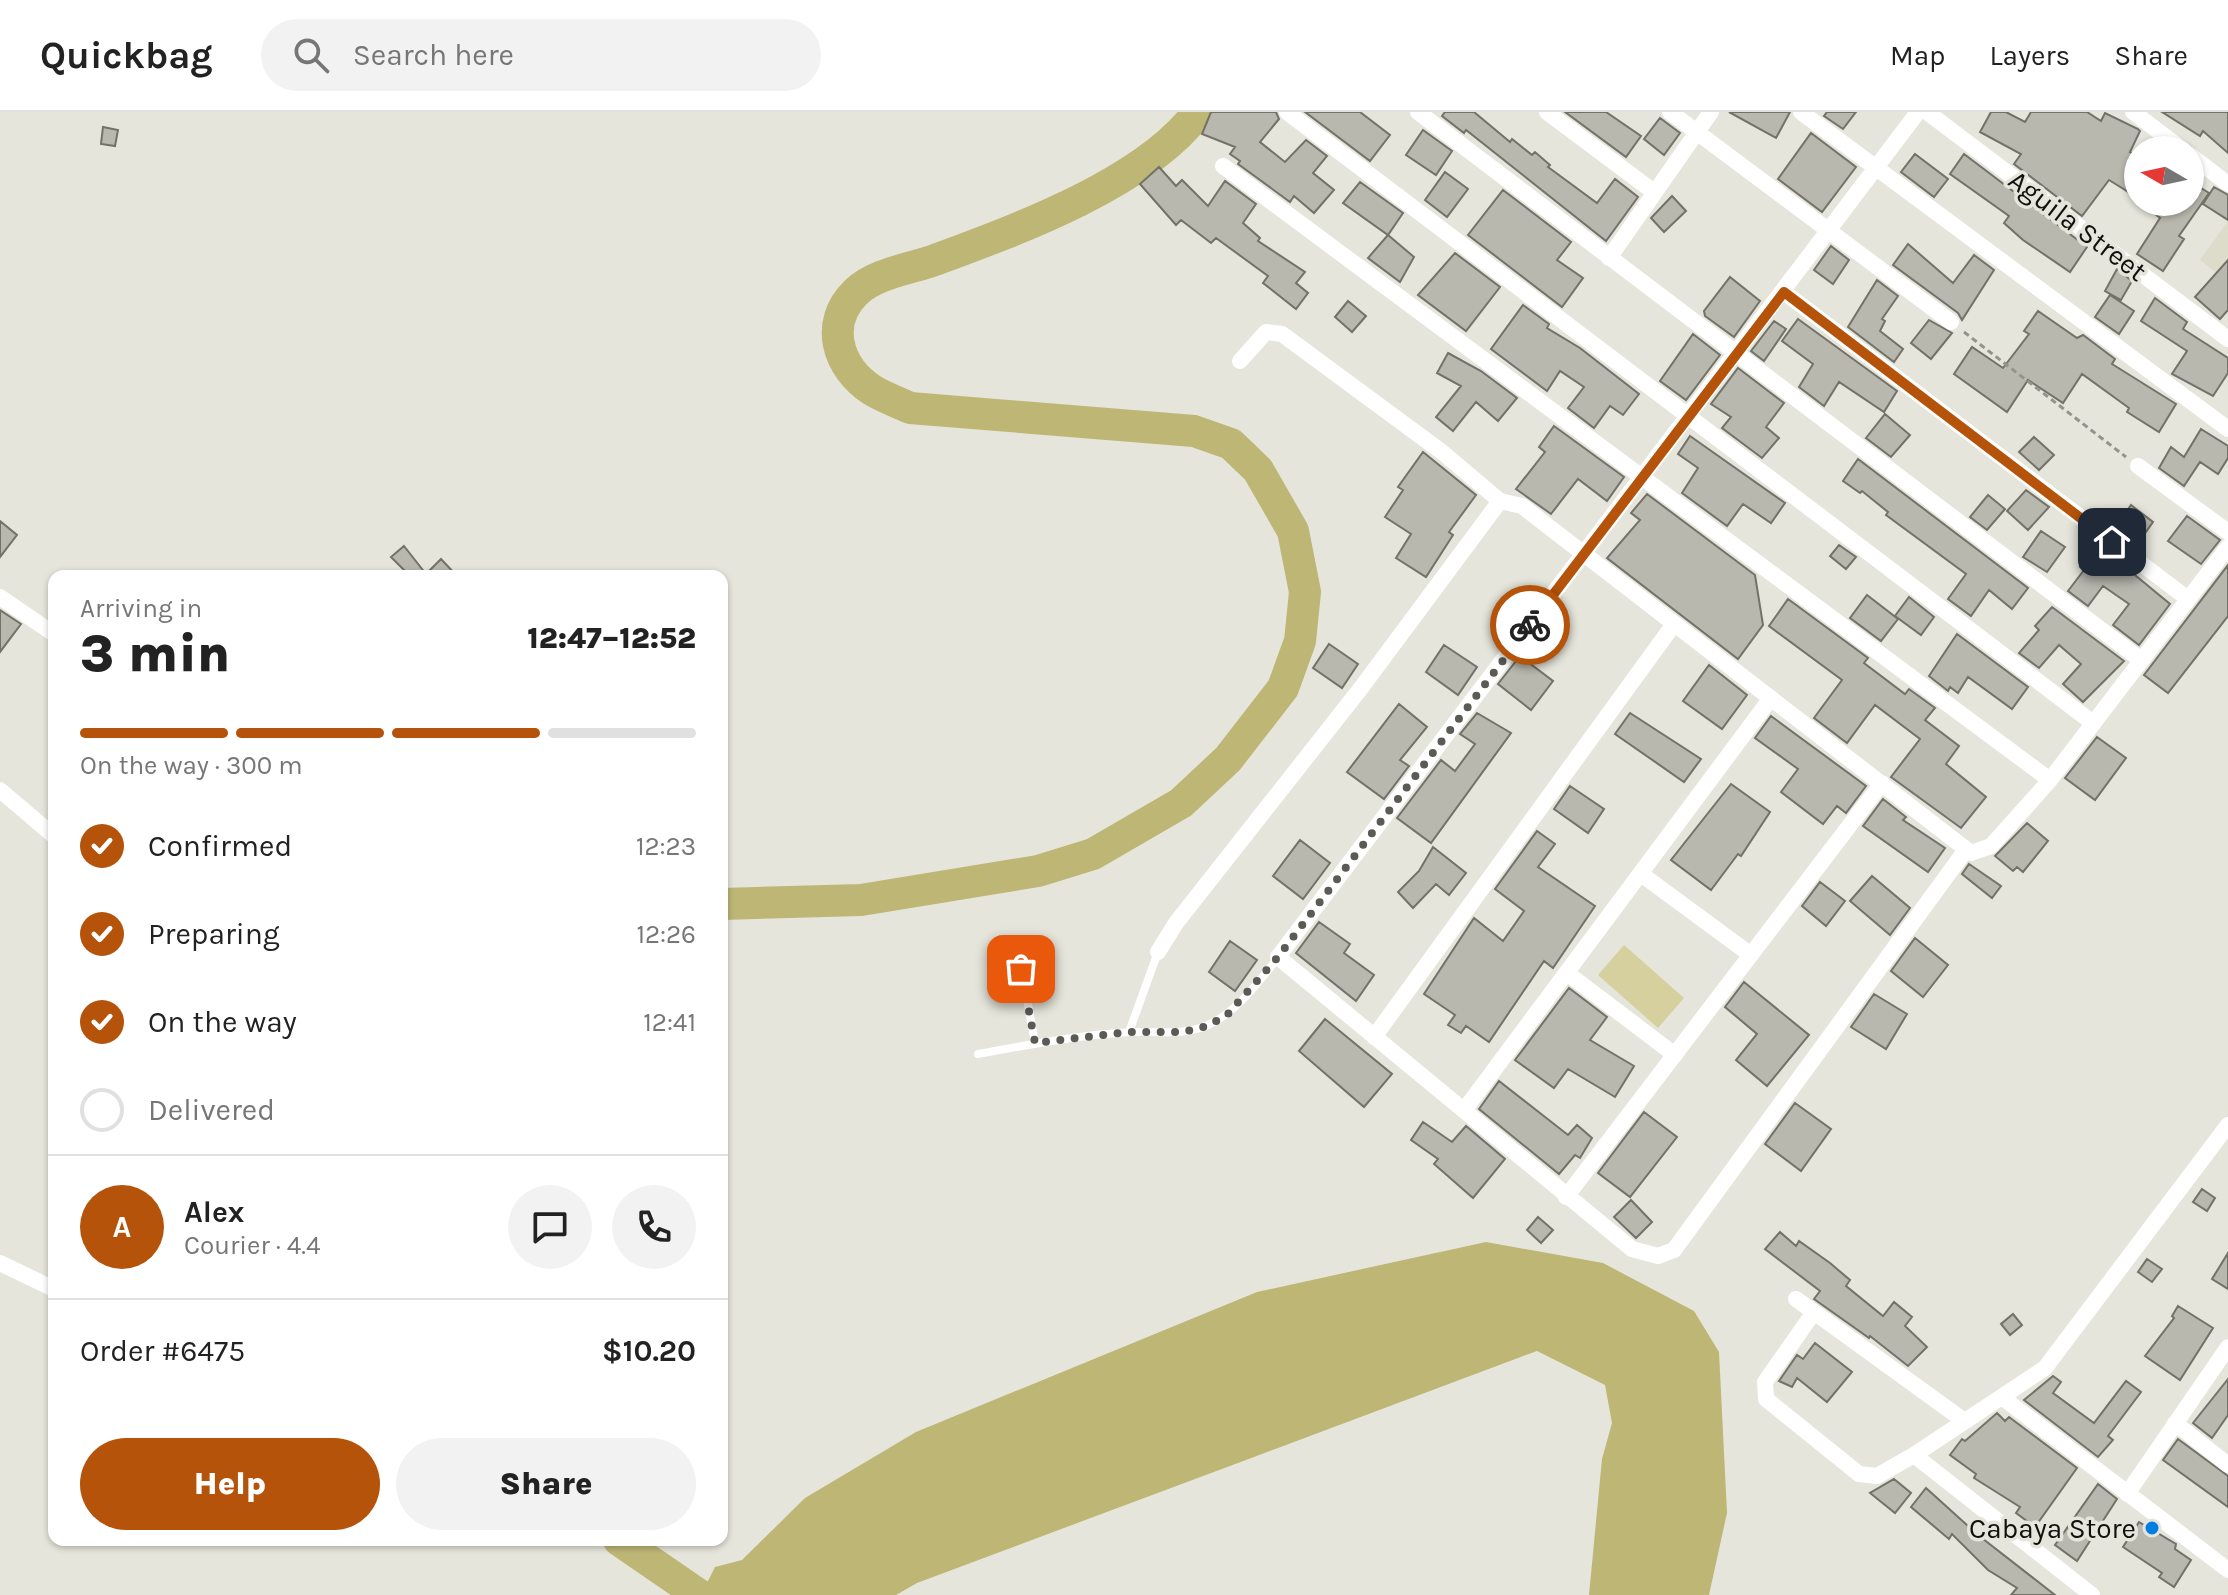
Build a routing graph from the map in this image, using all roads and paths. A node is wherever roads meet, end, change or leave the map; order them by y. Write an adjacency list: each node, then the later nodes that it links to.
1 (1287, 112): 24 (street)
2 (1418, 112): 18 (street)
3 (1547, 112): 16 (street)
4 (1670, 112): 10 (street)
5 (1711, 112): 10 (street)
6 (1801, 112): 14 (street)
7 (1918, 112): 14 (street)
8 (1927, 112): 21 (street, Aguila Street)
9 (2133, 112): 11 (street)
10 (1696, 131): 16 (street); 17 (street)
11 (2165, 136)
12 (1223, 166): 27 (street)
13 (2204, 166): 15 (street)
14 (1877, 169): 17 (street); 25 (street)
15 (2228, 184)
16 (1654, 192): 18 (street)
17 (1828, 233): 19 (street); 20 (street)
18 (1609, 258): 22 (street)
19 (1784, 292): 22 (street); 33 (street)
20 (1951, 322): 26 (path)
21 (2228, 339)
22 (1738, 354): 24 (street); 36 (street)
23 (1240, 361): 28 (street)
24 (1691, 415): 27 (street); 38 (street)
25 (2228, 429)
26 (2138, 466): 29 (street)
27 (1642, 477): 31 (street); 39 (street)
28 (1500, 501): 31 (street); 46 (street)
29 (2228, 532)
30 (2228, 547): 33 (street)
31 (1584, 554): 34 (street); 48 (street)
32 (0, 597): 35 (street)
33 (2188, 599): 36 (street)
34 (1674, 624): 37 (street); 51 (street)
35 (48, 630)
36 (2141, 660): 38 (street)
37 (1771, 698): 40 (street); 44 (street)
38 (2093, 723): 39 (street)
39 (2050, 780): 43 (street)
40 (1882, 783): 43 (street); 47 (street)
41 (0, 790): 42 (street)
42 (48, 831)
43 (1965, 851): 57 (street)
44 (1641, 874): 47 (street); 49 (street)
45 (1017, 944): 52 (lane)
46 (1158, 952): 50 (lane)
47 (1751, 955): 54 (street)
48 (1278, 957): 50 (lane); 51 (street)
49 (1567, 973): 54 (street); 55 (street)
50 (1129, 1032): 52 (lane)
51 (1374, 1037): 55 (street)
52 (1035, 1043): 53 (lane)
53 (978, 1054)
54 (1675, 1055): 57 (street)
55 (1465, 1109): 57 (street)
56 (2228, 1125): 63 (street)
57 (1566, 1197)
58 (0, 1263): 59 (street)
59 (48, 1286)
60 (1796, 1299): 61 (street)
61 (1814, 1312): 64 (street); 66 (street)
62 (2225, 1358): 65 (street)
63 (2003, 1398): 64 (street); 68 (street)
64 (1963, 1420): 66 (street)
65 (2175, 1423): 67 (street); 68 (street)
66 (1914, 1455): 70 (street)
67 (2228, 1465)
68 (2127, 1494): 69 (street)
69 (2228, 1570)
70 (2092, 1595)

